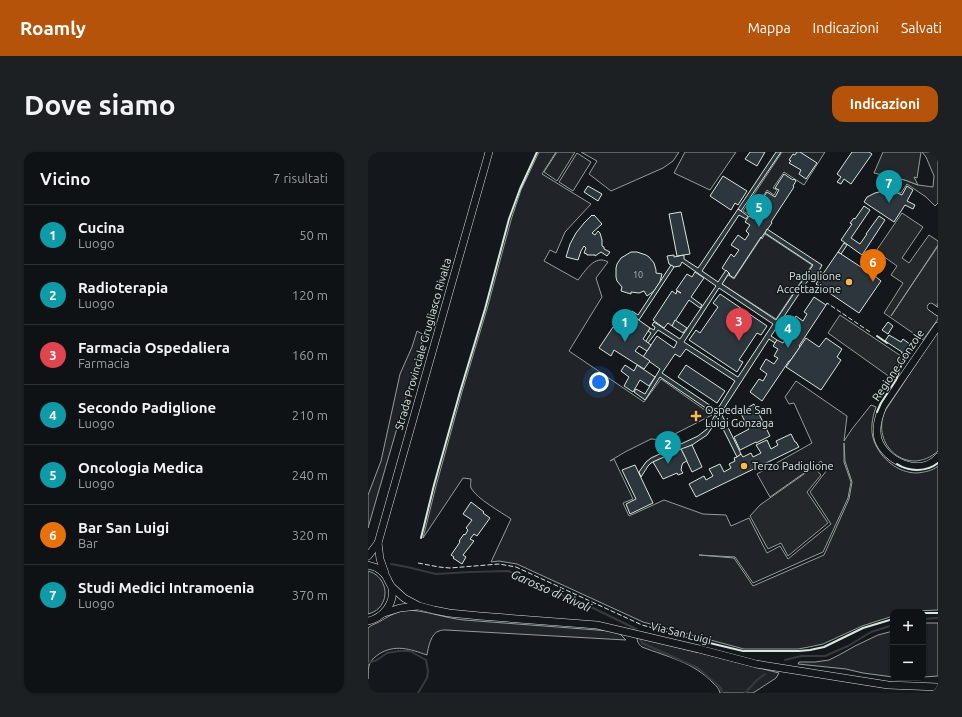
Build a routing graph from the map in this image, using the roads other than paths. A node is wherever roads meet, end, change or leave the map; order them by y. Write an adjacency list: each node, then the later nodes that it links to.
1 (489, 152): 6 (street, Strada Provinciale Grugliasco Rivalta)
2 (931, 307): 3 (street)
3 (938, 312)
4 (938, 326): 5 (street, Regione Gonzole)
5 (938, 458)
6 (378, 543): 7 (street, Strada Provinciale Grugliasco Rivalta); 9 (street, Strada Provinciale Grugliasco Rivalta)
7 (368, 556)
8 (368, 565): 9 (street)
9 (386, 575): 10 (street, Strada Provinciale Grugliasco Rivalta)
10 (392, 587): 11 (street, Via San Luigi); 12 (street)
11 (418, 606): 12 (street, Via San Luigi); 14 (street, Via San Luigi)
12 (383, 613): 13 (street)
13 (370, 622)
14 (938, 687)

